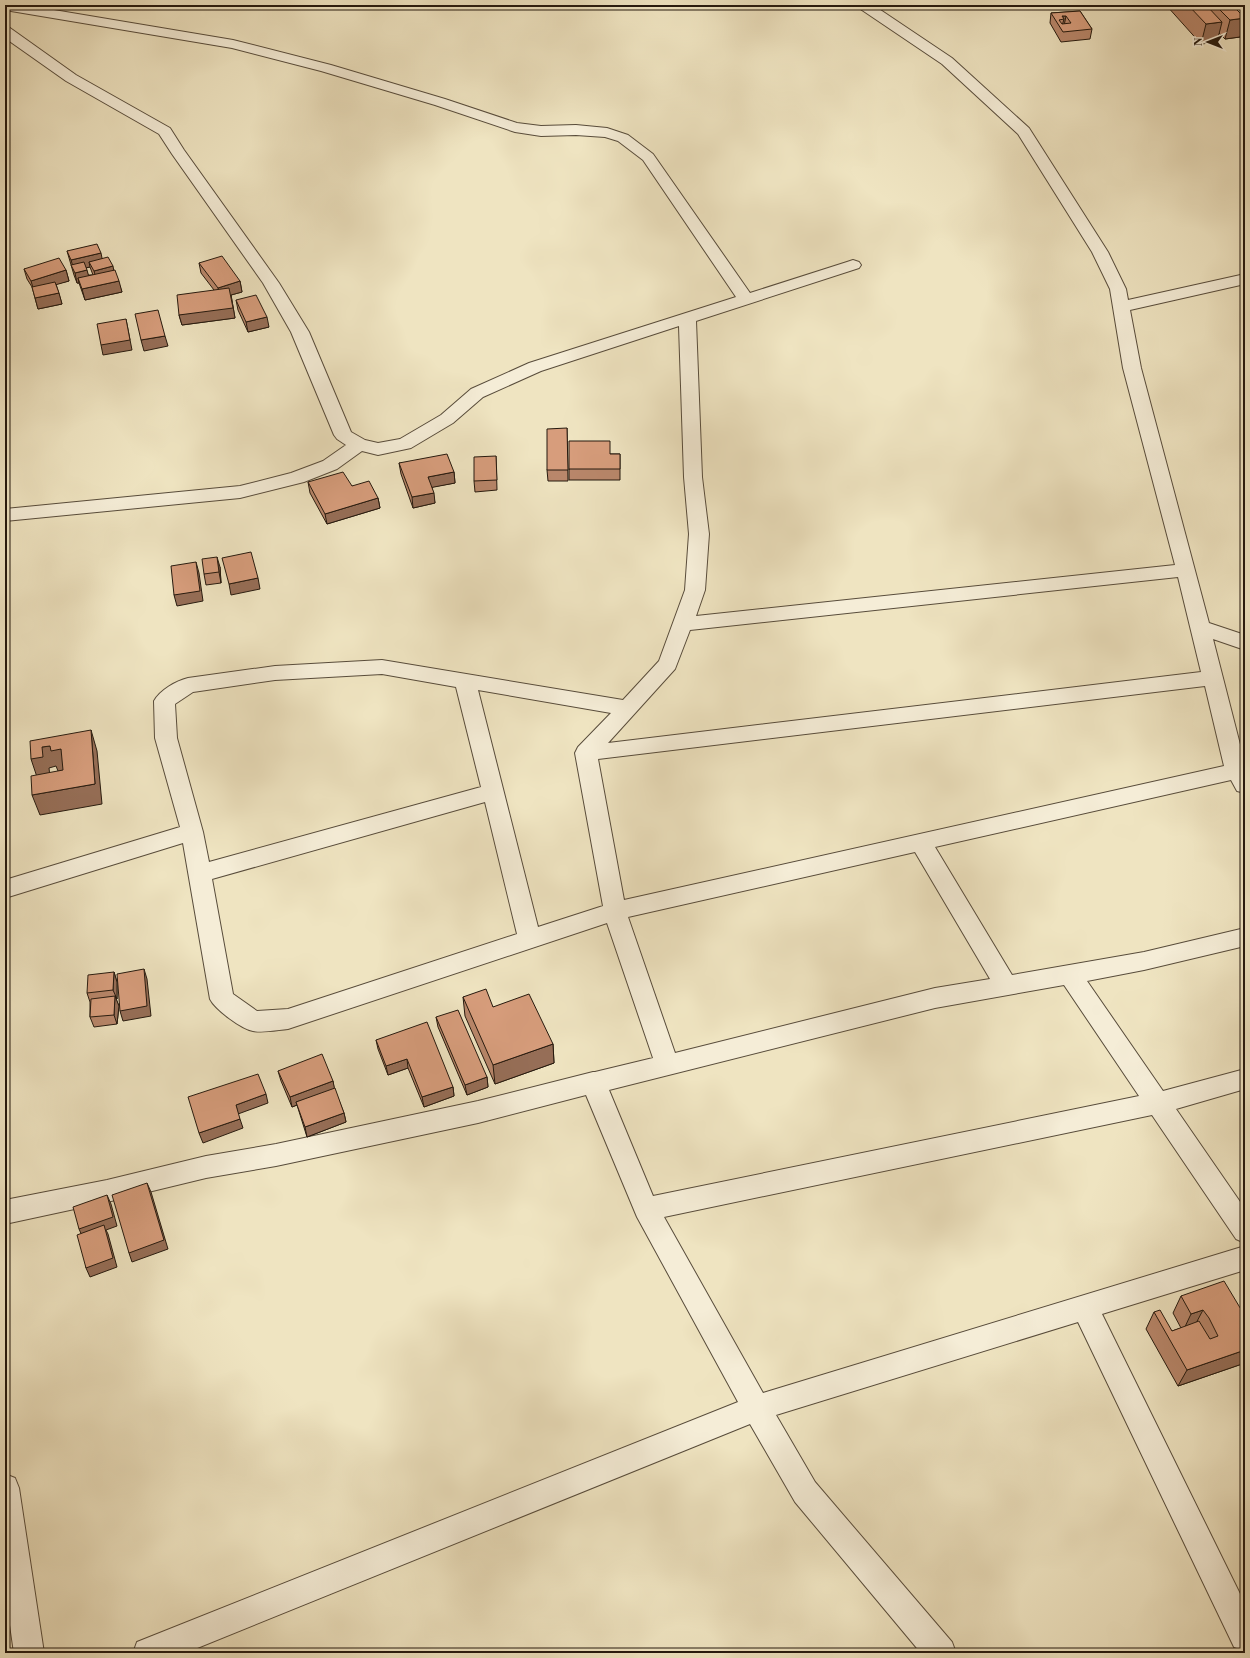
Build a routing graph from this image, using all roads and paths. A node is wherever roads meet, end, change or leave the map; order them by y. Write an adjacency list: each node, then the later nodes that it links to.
1 (864, 5): 7 (street)
2 (5, 6): 6 (street)
3 (5, 30): 9 (street)
4 (853, 265): 6 (street)
5 (1245, 279): 7 (street)
6 (746, 299): 8 (street)
7 (1121, 307): 11 (street)
8 (687, 318): 9 (street); 12 (street)
9 (359, 445): 10 (street)
10 (5, 515)
11 (1186, 570): 12 (street); 13 (street)
12 (683, 624): 17 (street)
13 (1200, 627): 14 (street); 15 (street)
14 (1245, 644)
15 (1212, 678): 18 (street); 19 (street)
16 (465, 681): 17 (street); 20 (street); 21 (street)
17 (628, 708): 18 (street)
18 (586, 753): 25 (street)
19 (1240, 778): 22 (street)
20 (493, 792): 23 (street); 27 (street)
21 (192, 832): 23 (street); 24 (street)
22 (920, 842): 25 (street); 29 (street)
23 (200, 873): 27 (street)
24 (5, 889)
25 (616, 911): 27 (street); 30 (street)
26 (1245, 937): 28 (street)
27 (530, 939)
28 (1070, 974): 29 (street); 33 (street)
29 (1006, 985): 30 (street)
30 (667, 1064): 32 (street)
31 (1245, 1079): 33 (street)
32 (593, 1082): 34 (street); 35 (street)
33 (1158, 1103): 34 (street); 36 (street)
34 (646, 1209): 39 (street)
35 (5, 1212)
36 (1245, 1232)
37 (1245, 1258): 38 (street)
38 (1085, 1307): 39 (street); 41 (street)
39 (756, 1408): 43 (street); 44 (street)
40 (5, 1488): 42 (street)
41 (1245, 1636)
42 (29, 1653)
43 (148, 1653)
44 (941, 1653)

